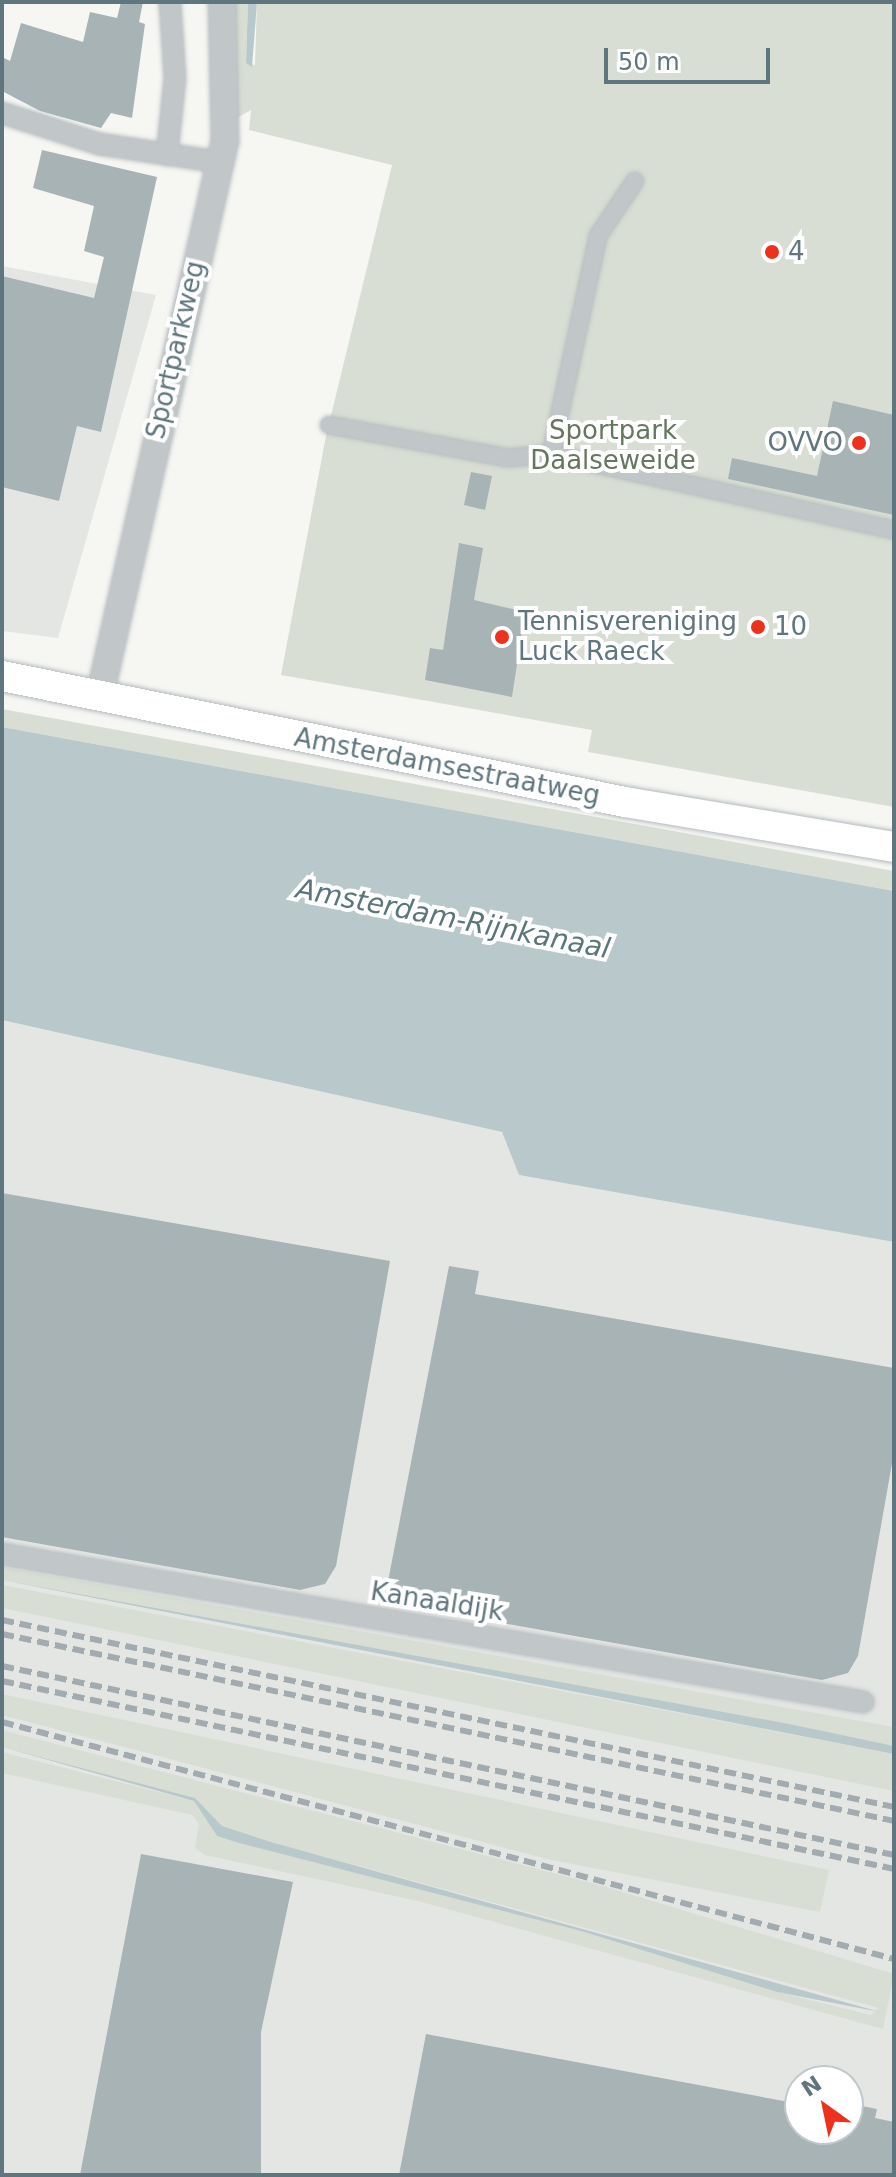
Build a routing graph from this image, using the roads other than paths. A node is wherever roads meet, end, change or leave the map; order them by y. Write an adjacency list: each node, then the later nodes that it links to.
1 (170, 2): 4 (street)
2 (222, 2): 5 (street, Sportparkweg)
3 (2, 113): 4 (street)
4 (167, 155): 5 (street)
5 (220, 162): 11 (street, Sportparkweg)
6 (635, 181): 8 (street)
7 (329, 425): 8 (street)
8 (551, 454): 9 (street)
9 (894, 530)
10 (2, 676): 11 (main road, Amsterdamsestraatweg)
11 (100, 695): 12 (main road, Amsterdamsestraatweg)
12 (894, 847)
13 (2, 1554): 14 (street, Kanaaldijk)
14 (863, 1702)

